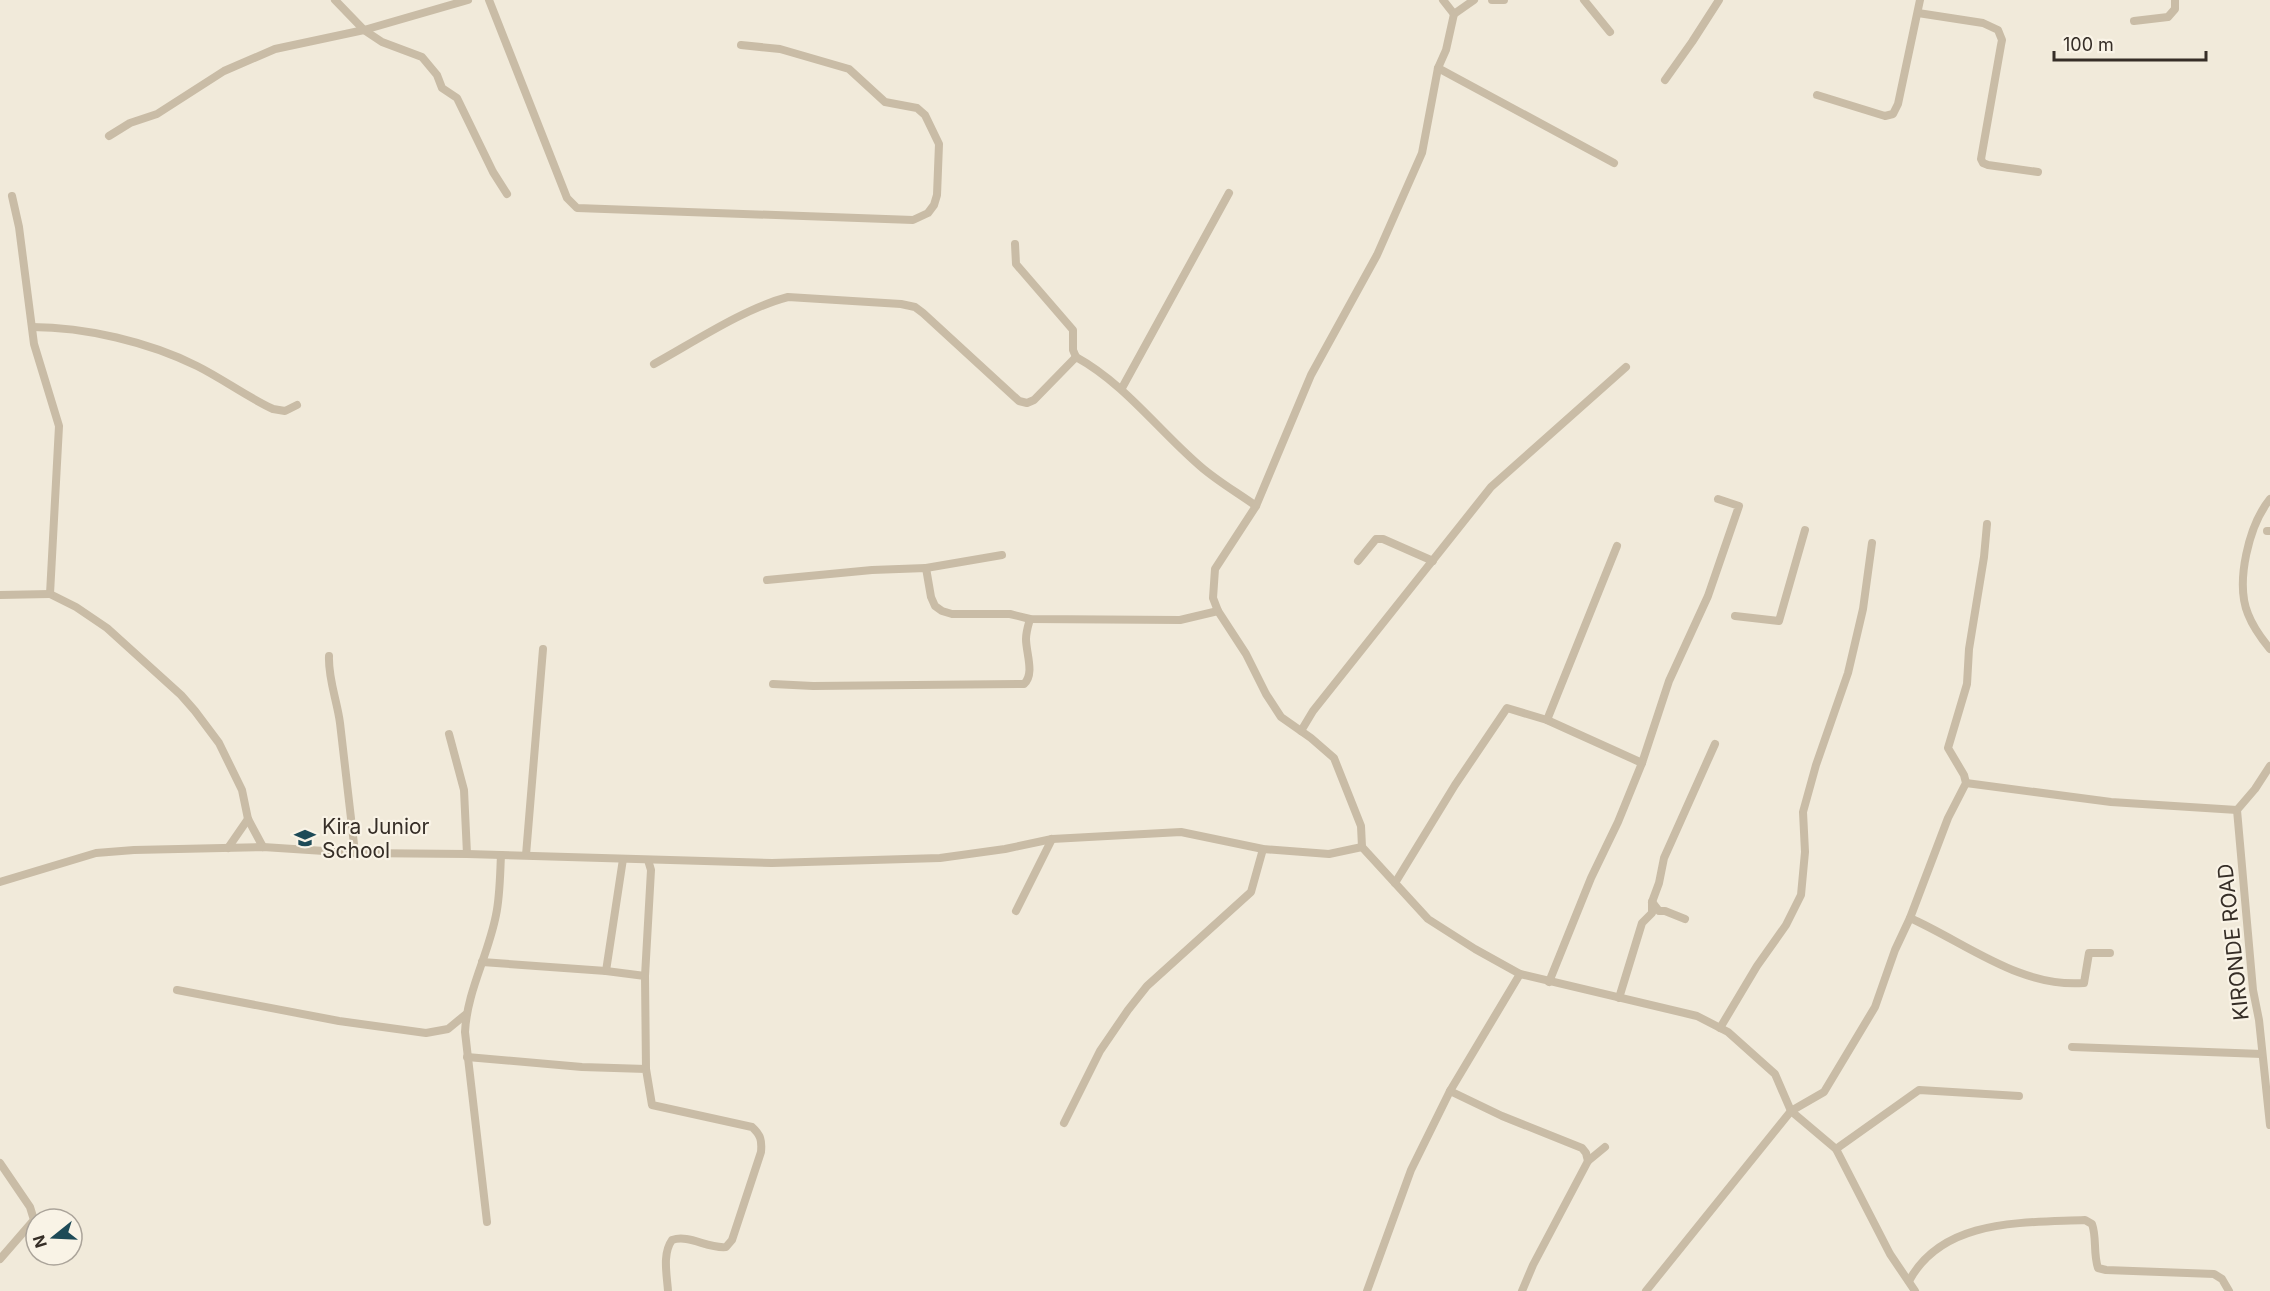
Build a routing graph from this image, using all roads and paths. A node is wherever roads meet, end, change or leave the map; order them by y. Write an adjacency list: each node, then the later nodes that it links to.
1 (335, 0): 15 (street)
2 (468, 0): 15 (street)
3 (489, 0): 17 (street)
4 (1443, 0): 13 (street)
5 (1474, 0): 13 (street)
6 (1492, 0): 7 (street)
7 (1504, 0)
8 (1584, 0): 16 (street)
9 (1719, 0): 19 (street)
10 (1920, 0): 12 (street)
11 (2175, 0): 14 (street)
12 (1918, 13): 20 (street); 23 (street)
13 (1455, 14): 18 (street)
14 (2134, 21)
15 (364, 30): 21 (street); 25 (street)
16 (1610, 32)
17 (741, 45)
18 (1438, 68): 22 (street); 36 (street)
19 (1665, 80)
20 (1817, 95)
21 (109, 136)
22 (1614, 163)
23 (2038, 172)
24 (1229, 193): 32 (street)
25 (507, 194)
26 (12, 196): 28 (street)
27 (1015, 244): 29 (street)
28 (32, 327): 33 (street); 46 (street)
29 (1076, 357): 30 (street); 32 (street)
30 (654, 364)
31 (1626, 367): 43 (street)
32 (1122, 388): 36 (street)
33 (297, 405)
34 (1718, 499): 59 (street)
35 (2270, 499): 52 (street)
36 (1256, 506): 48 (street)
37 (1987, 524): 61 (street)
38 (1805, 530): 49 (street)
39 (1872, 543): 90 (street)
40 (1617, 546): 55 (street)
41 (1002, 555): 44 (street)
42 (1358, 561): 43 (street)
43 (1433, 561): 56 (street)
44 (926, 568): 45 (street); 50 (street)
45 (767, 580)
46 (50, 594): 47 (street); 63 (street)
47 (0, 595)
48 (1218, 611): 50 (street); 56 (street)
49 (1735, 616)
50 (1030, 619): 54 (street)
51 (543, 649): 72 (street)
52 (2270, 649)
53 (329, 656): 69 (street)
54 (773, 684)
55 (1548, 720): 59 (street); 76 (street)
56 (1301, 731): 66 (street)
57 (449, 734): 70 (street)
58 (1715, 744): 77 (street)
59 (1642, 763): 86 (street)
60 (2270, 766): 62 (street)
61 (1966, 783): 62 (street); 79 (street)
62 (2237, 810): 92 (street, KIRONDE ROAD)
63 (248, 819): 65 (street); 67 (street)
64 (1052, 838): 68 (street); 74 (street); 78 (street)
65 (263, 847): 67 (street); 69 (street)
66 (1362, 847): 68 (street); 76 (street)
67 (228, 848): 75 (street)
68 (1263, 849): 98 (street)
69 (355, 853): 70 (street)
70 (466, 854): 71 (street)
71 (501, 855): 72 (street); 82 (street)
72 (526, 855): 73 (street)
73 (623, 859): 74 (street); 83 (street)
74 (648, 860): 85 (street)
75 (0, 882)
76 (1395, 883): 84 (street)
77 (1652, 902): 80 (street); 88 (street)
78 (1016, 911)
79 (1911, 918): 81 (street); 97 (street)
80 (1685, 919)
81 (2110, 953)
82 (482, 962): 83 (street); 89 (street)
83 (606, 971): 85 (street)
84 (1520, 974): 86 (street); 95 (street)
85 (645, 976): 94 (street)
86 (1549, 981): 88 (street)
87 (177, 990): 89 (street)
88 (1619, 998): 90 (street)
89 (465, 1015): 93 (street)
90 (1720, 1028): 97 (street)
91 (2072, 1047): 92 (street)
92 (2262, 1054): 99 (street, KIRONDE ROAD)
93 (467, 1058): 94 (street); 104 (street)
94 (646, 1069): 107 (street)
95 (1450, 1091): 102 (street); 108 (street)
96 (2019, 1096): 101 (street)
97 (1791, 1111): 101 (street); 110 (street)
98 (1064, 1123)
99 (2270, 1125)
100 (1605, 1147): 102 (street)
101 (1836, 1149): 106 (street)
102 (1588, 1161): 109 (street)
103 (0, 1163): 105 (street)
104 (487, 1222)
105 (0, 1259)
106 (1909, 1281): 111 (street); 112 (street)
107 (668, 1291)
108 (1366, 1291)
109 (1522, 1291)
110 (1646, 1291)
111 (1915, 1291)
112 (2229, 1291)

